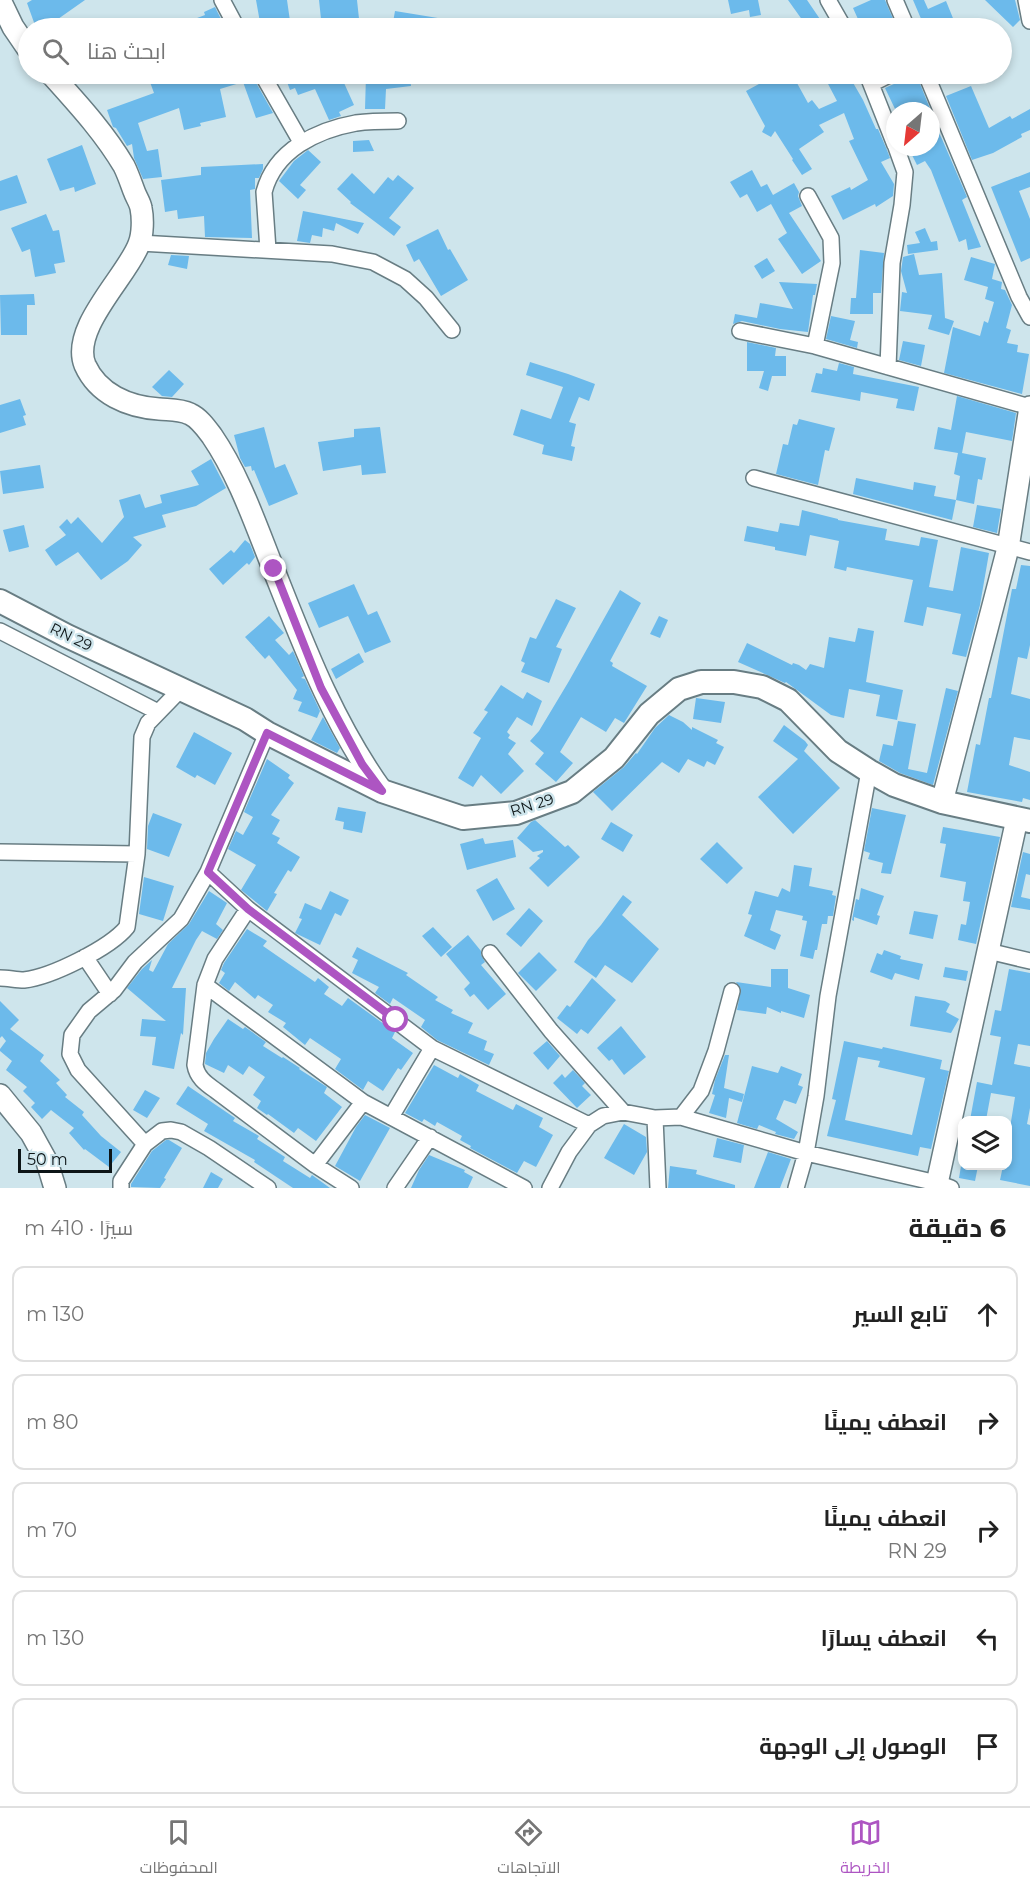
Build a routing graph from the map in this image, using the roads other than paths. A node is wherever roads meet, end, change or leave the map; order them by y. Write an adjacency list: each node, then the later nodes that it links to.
1 (222, 0): 6 (street)
2 (828, 0): 7 (street)
3 (896, 0): 8 (street)
4 (1026, 0): 9 (street)
5 (1, 4): 10 (main road)
6 (232, 18)
7 (838, 18)
8 (903, 18)
9 (1030, 21)
10 (18, 35)
11 (60, 84): 20 (main road)
12 (268, 84): 17 (street)
13 (871, 84): 16 (street)
14 (930, 84): 22 (street)
15 (398, 121): 17 (street)
16 (886, 123)
17 (301, 142): 21 (street)
18 (899, 156): 26 (street)
19 (808, 196): 25 (street)
20 (140, 243): 21 (street); 37 (main road)
21 (268, 250): 23 (street)
22 (1030, 317)
23 (452, 330)
24 (740, 331): 25 (street)
25 (815, 346): 26 (street)
26 (888, 367): 27 (street)
27 (1030, 407): 29 (main road)
28 (754, 478): 29 (street)
29 (1008, 548): 30 (street); 38 (main road)
30 (1030, 552)
31 (0, 601): 33 (main road, RN 29 / RN 29)
32 (0, 631): 34 (street)
33 (181, 689): 34 (street); 35 (main road, RN 29 / RN 29)
34 (158, 712): 41 (street)
35 (267, 733): 37 (main road, RN 29 / RN 29); 42 (street)
36 (868, 771): 37 (main road, RN 29 / RN 29); 38 (main road, RN 29 / RN 29); 62 (street)
37 (382, 791)
38 (942, 802): 39 (main road, RN 29 / RN 29)
39 (1024, 820): 44 (main road)
40 (0, 852): 41 (street)
41 (137, 854): 46 (street)
42 (208, 872): 43 (street); 51 (street)
43 (248, 909): 49 (street); 52 (street)
44 (988, 951): 47 (street); 64 (main road)
45 (490, 953): 55 (street)
46 (85, 957): 48 (street); 51 (street)
47 (1030, 961)
48 (0, 978)
49 (205, 985): 54 (street); 63 (street)
50 (732, 991): 57 (street)
51 (110, 994): 61 (street)
52 (432, 1048): 56 (street); 59 (street)
53 (0, 1095): 65 (main road)
54 (363, 1102): 56 (street); 63 (street)
55 (624, 1112): 58 (street); 59 (street)
56 (391, 1117): 60 (street)
57 (681, 1117): 58 (street); 62 (street)
58 (655, 1118): 72 (street)
59 (589, 1125): 71 (street)
60 (430, 1137): 69 (street); 70 (street)
61 (145, 1144): 66 (street); 67 (street)
62 (806, 1153): 64 (street); 73 (street)
63 (315, 1165): 68 (street)
64 (941, 1186)
65 (55, 1188)
66 (121, 1188)
67 (268, 1188)
68 (351, 1188)
69 (395, 1188)
70 (524, 1188)
71 (550, 1188)
72 (658, 1188)
73 (796, 1188)

